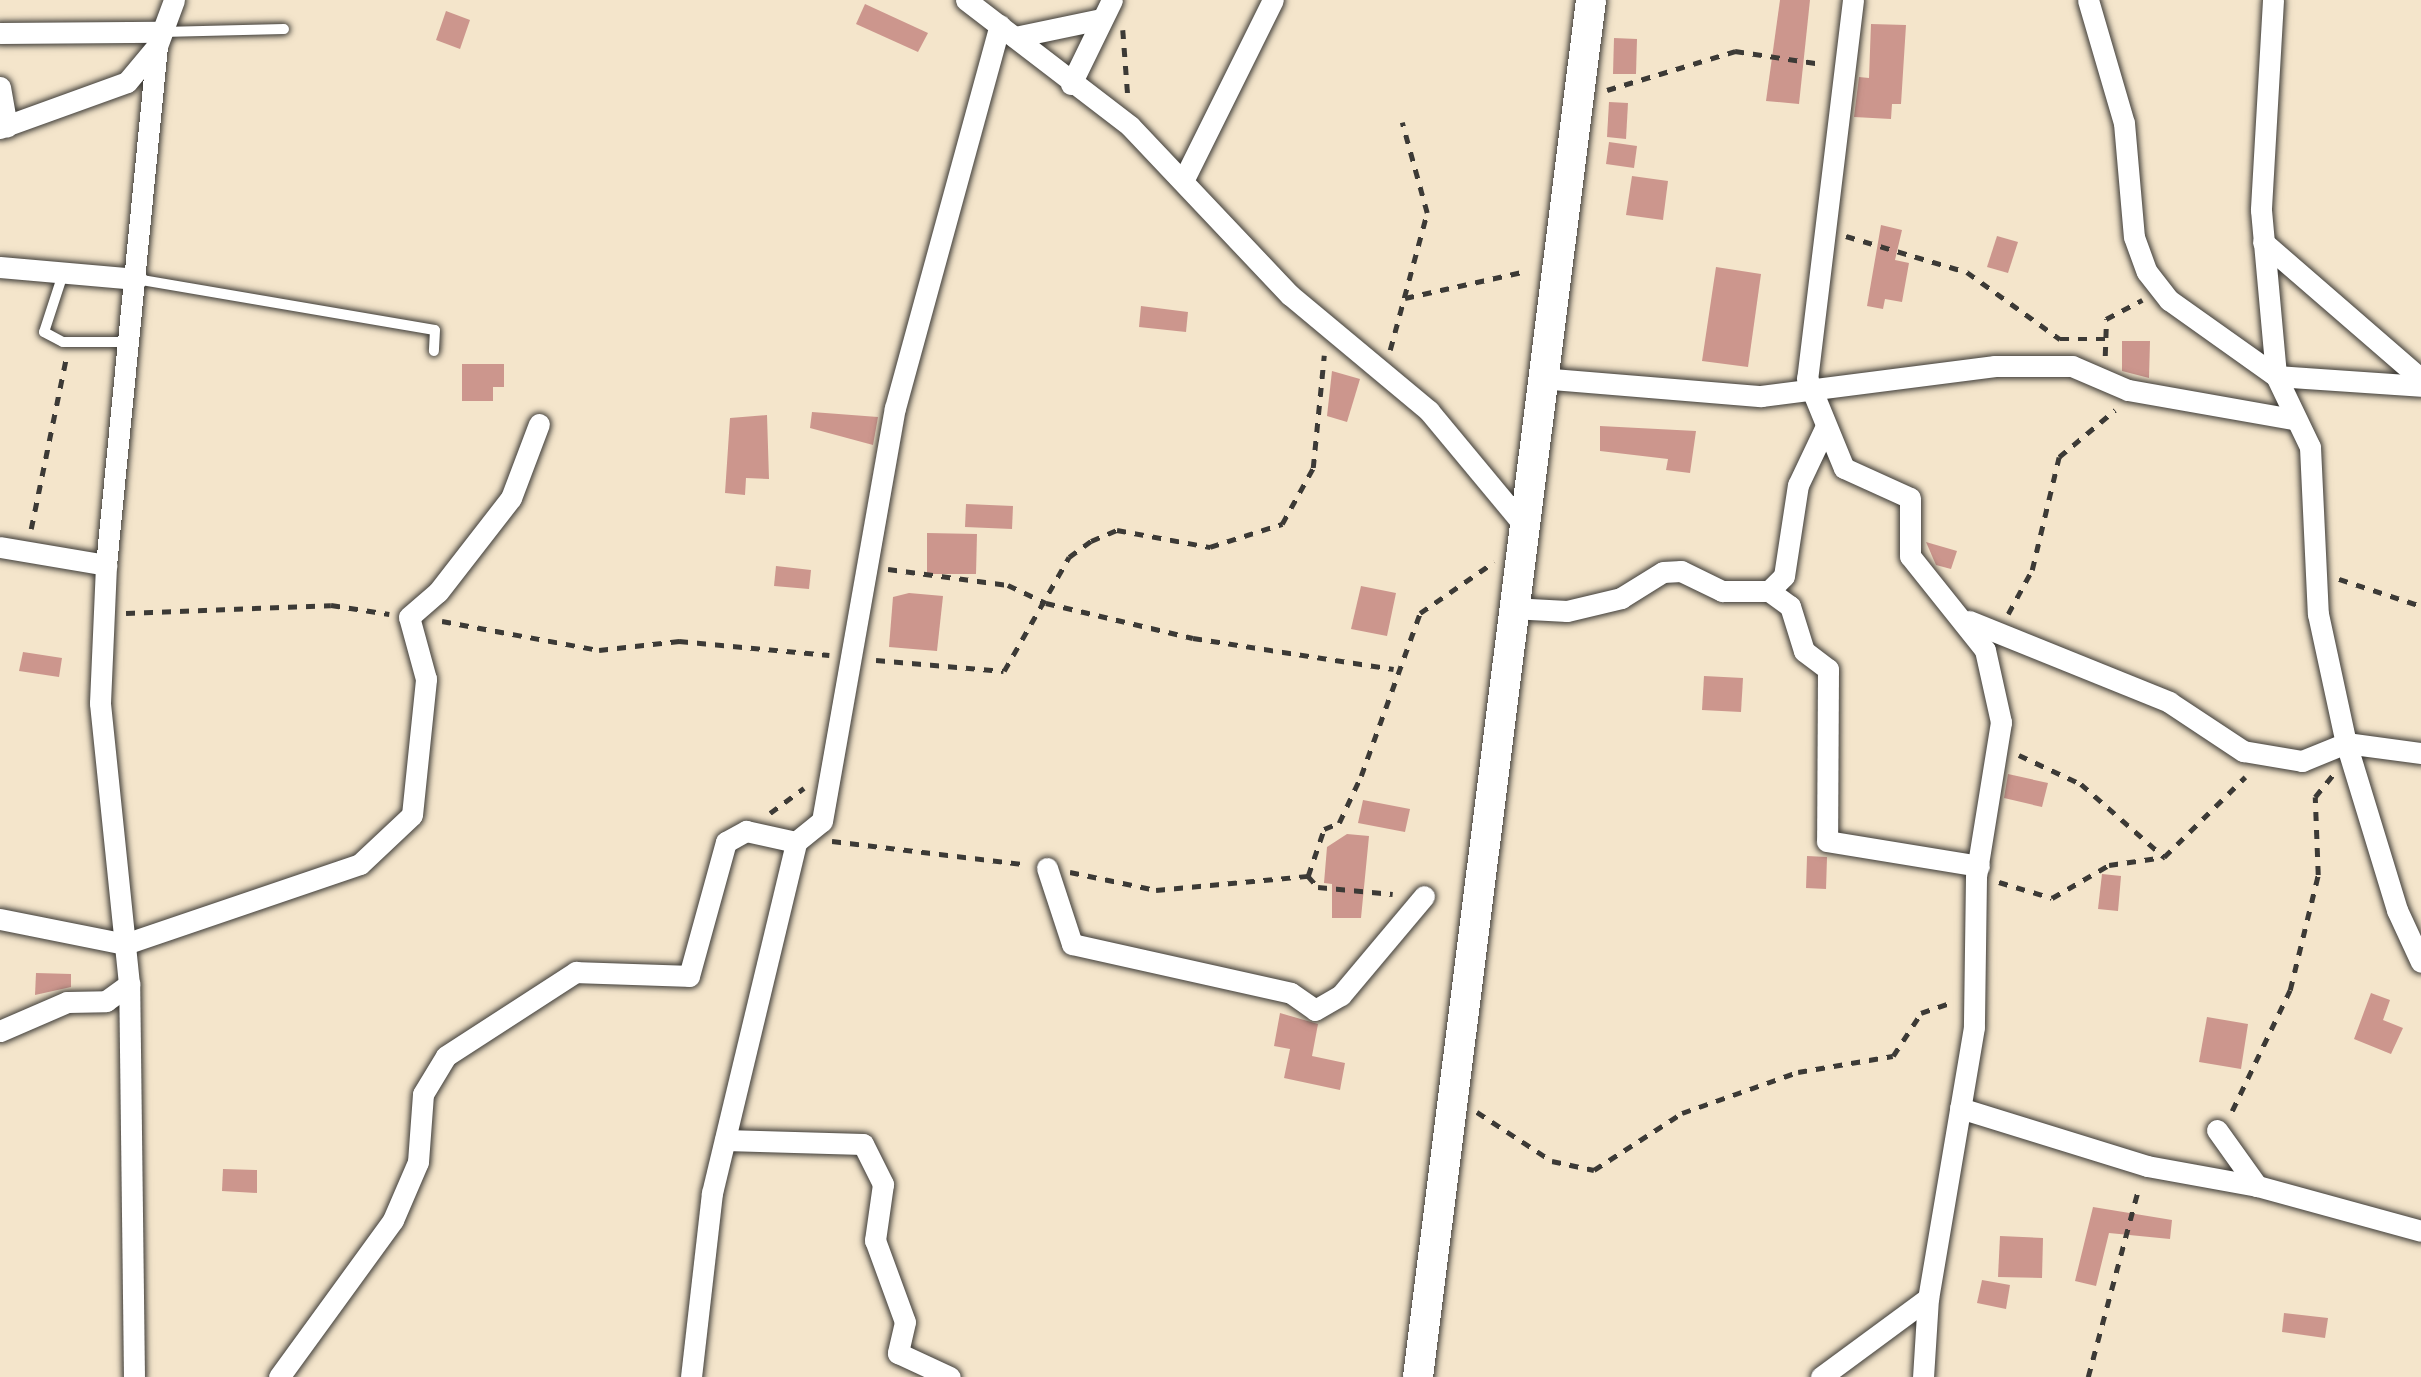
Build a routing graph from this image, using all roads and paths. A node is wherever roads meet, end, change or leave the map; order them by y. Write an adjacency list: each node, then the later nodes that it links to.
1 (174, 0): 12 (street)
2 (965, 0): 10 (street)
3 (1273, 0): 20 (street)
4 (1591, 0): 16 (main road)
5 (1853, 0): 13 (street)
6 (2088, 0): 27 (street)
7 (2273, 0): 22 (street)
8 (1112, 12): 10 (street); 14 (street); 18 (path)
9 (284, 29): 12 (lane)
10 (1007, 31): 14 (street); 48 (street)
11 (0, 33): 12 (street)
12 (159, 39): 19 (street); 26 (street)
13 (1846, 68): 16 (path); 21 (street)
14 (1071, 84): 18 (street)
15 (0, 87): 19 (street)
16 (1574, 106): 24 (main road)
17 (1402, 122): 28 (path)
18 (1130, 126): 20 (street)
19 (4, 127)
20 (1183, 181): 29 (street)
21 (1821, 223): 30 (path); 39 (street)
22 (2264, 242): 35 (street); 38 (street)
23 (0, 267): 25 (street)
24 (1552, 268): 28 (path); 36 (main road)
25 (63, 274): 26 (street); 31 (lane)
26 (136, 279): 32 (street); 33 (lane)
27 (2162, 292): 30 (path); 35 (street)
28 (1405, 298): 34 (path)
29 (1330, 328): 34 (street); 51 (path)
30 (2105, 339): 37 (path)
31 (62, 342): 32 (lane); 46 (path)
32 (133, 342): 47 (street)
33 (434, 351)
34 (1384, 373): 44 (street)
35 (2276, 376): 38 (street); 41 (street)
36 (1540, 378): 39 (street); 44 (main road)
37 (2105, 380): 39 (street); 40 (street)
38 (2421, 382)
39 (1810, 388): 43 (street)
40 (2128, 390): 41 (street); 57 (path)
41 (2293, 419): 49 (street)
42 (538, 424): 55 (street)
43 (1826, 426): 50 (street); 56 (street)
44 (1519, 534): 53 (main road); 59 (path)
45 (0, 547): 46 (street)
46 (24, 551): 47 (street)
47 (106, 565): 54 (street)
48 (870, 568): 51 (path); 58 (street)
49 (2317, 572): 52 (path); 61 (street)
50 (1769, 591): 53 (street); 69 (street)
51 (1046, 603): 58 (path); 59 (path)
52 (2421, 606)
53 (1511, 608): 78 (main road)
54 (102, 615): 55 (path); 73 (street)
55 (409, 617): 58 (path); 73 (street)
56 (1969, 620): 57 (street); 60 (street)
57 (1997, 634): 62 (street)
58 (856, 658): 64 (street)
59 (1394, 669): 70 (path)
60 (1995, 738): 67 (path); 69 (street)
61 (2348, 751): 62 (street); 63 (street); 74 (street); 80 (path)
62 (2257, 752): 67 (path)
63 (2421, 753)
64 (835, 765): 65 (path); 66 (street)
65 (746, 831): 66 (street); 87 (street)
66 (803, 840): 68 (path); 81 (street)
67 (2164, 857): 69 (path)
68 (1047, 868): 70 (path); 71 (street)
69 (1978, 872): 76 (street)
70 (1308, 876): 71 (path)
71 (1424, 896)
72 (0, 919): 73 (street)
73 (124, 944): 75 (street)
74 (2421, 962)
75 (129, 984): 77 (street); 86 (street)
76 (1976, 998): 78 (path); 79 (street)
77 (0, 1031)
78 (1453, 1096): 90 (main road)
79 (1960, 1108): 82 (street); 85 (street)
80 (2217, 1130): 83 (street)
81 (724, 1140): 88 (street); 89 (street)
82 (2147, 1166): 83 (street); 93 (path)
83 (2257, 1186): 84 (street)
84 (2421, 1231)
85 (1928, 1298): 91 (street); 92 (street)
86 (130, 1371)
87 (280, 1377)
88 (691, 1377)
89 (950, 1377)
90 (1418, 1377)
91 (1821, 1377)
92 (1923, 1377)
93 (2088, 1377)

